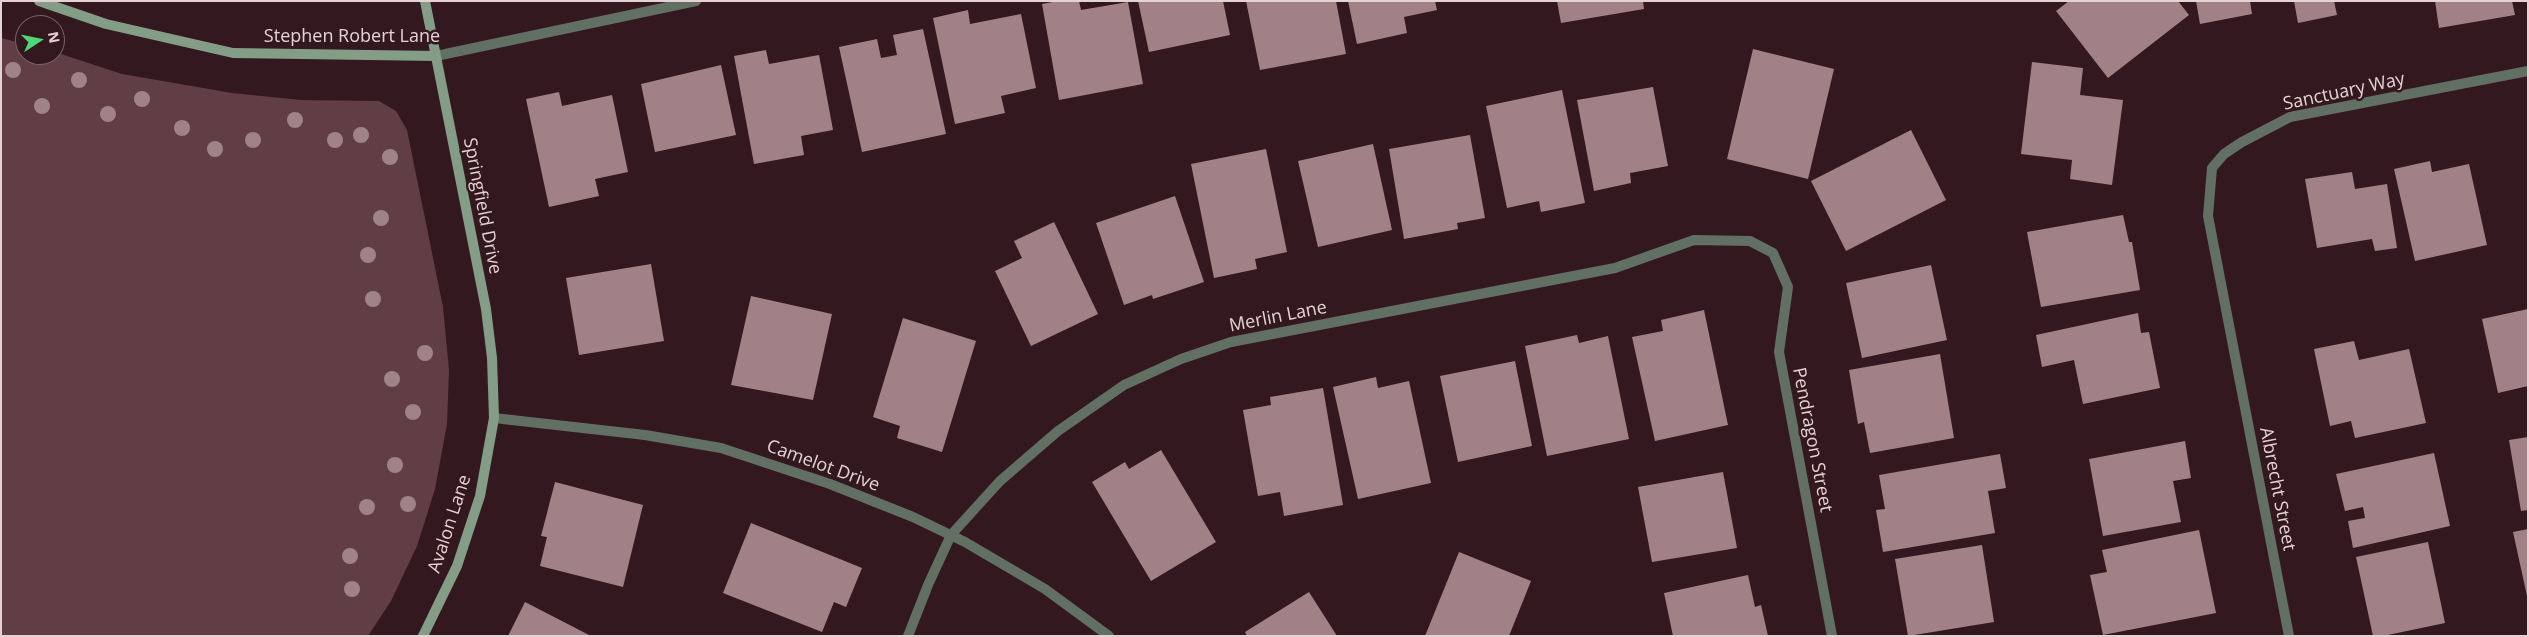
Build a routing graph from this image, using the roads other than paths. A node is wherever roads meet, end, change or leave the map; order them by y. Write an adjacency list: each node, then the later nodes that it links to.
1 (39, 1): 4 (street, Stephen Robert Lane)
2 (425, 1): 4 (street, Springfield Drive)
3 (696, 1): 4 (street, Stephen Robert Lane)
4 (436, 56): 8 (street, Springfield Drive)
5 (2528, 71): 7 (street, Sanctuary Way)
6 (1773, 253): 9 (street, Merlin Lane); 13 (street, Pendragon Street)
7 (2233, 348): 14 (street, Albrecht Street)
8 (494, 418): 9 (street, Camelot Drive); 10 (street, Avalon Lane)
9 (951, 535): 11 (street, Merlin Lane); 12 (street, Camelot Drive)
10 (423, 636)
11 (908, 636)
12 (1109, 636)
13 (1832, 636)
14 (2290, 636)

